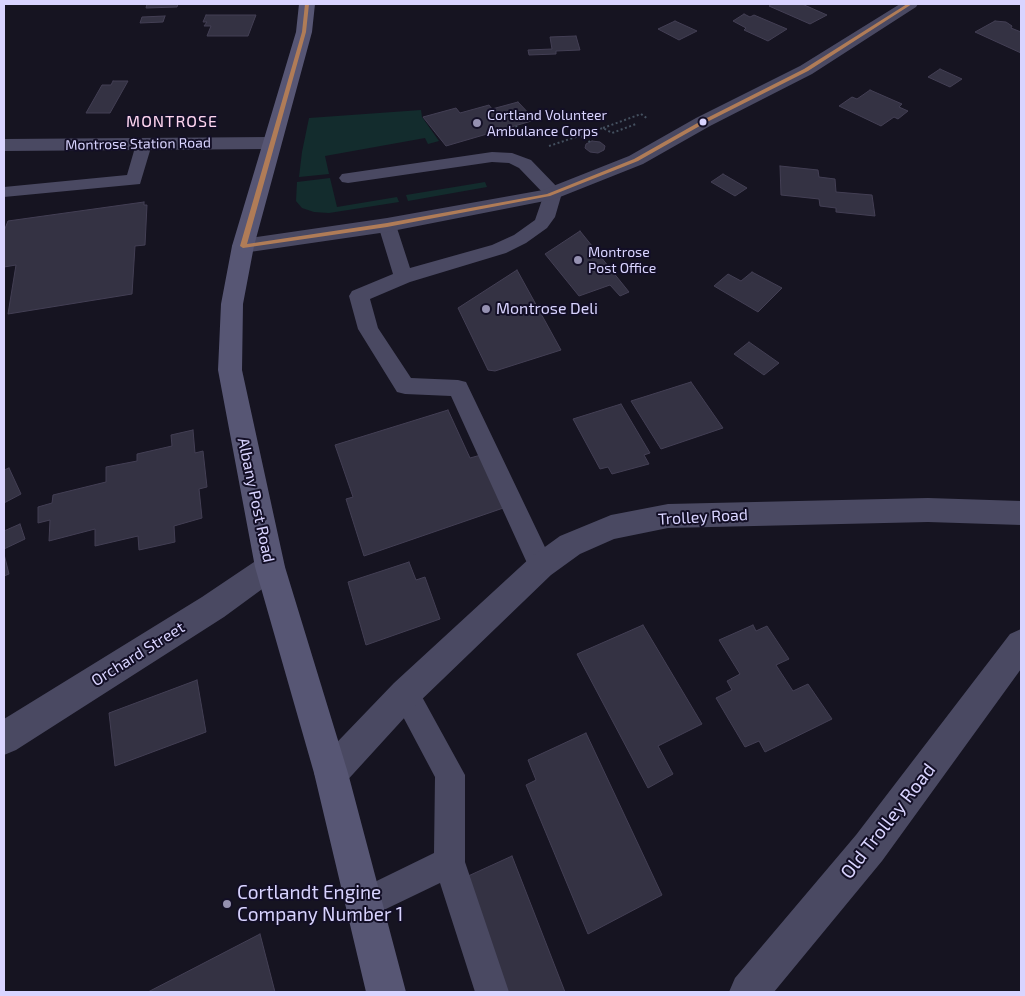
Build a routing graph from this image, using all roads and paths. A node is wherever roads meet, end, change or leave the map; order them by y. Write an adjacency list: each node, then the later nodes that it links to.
1 (308, 4): 7 (main road, Albany Post Road)
2 (910, 4): 12 (street)
3 (603, 128): 3 (path); 4 (path)
4 (581, 136): 5 (path); 6 (path)
5 (567, 141)
6 (590, 142)
7 (272, 143): 8 (street, Montrose Station Road); 14 (main road, Albany Post Road)
8 (144, 144): 9 (street, Montrose Station Road); 11 (lane)
9 (4, 145)
10 (348, 178): 12 (lane)
11 (4, 192)
12 (552, 193): 13 (street); 15 (lane)
13 (387, 225): 14 (street); 15 (lane)
14 (244, 246): 18 (main road, Albany Post Road)
15 (404, 277): 17 (lane)
16 (1021, 513): 17 (street, Trolley Road)
17 (541, 566): 20 (street, Trolley Road)
18 (270, 568): 21 (street, Orchard Street); 22 (main road, Albany Post Road)
19 (1021, 644): 27 (street, Old Trolley Road)
20 (405, 694): 22 (street, Trolley Road); 23 (lane)
21 (4, 738)
22 (331, 773): 24 (main road, Albany Post Road)
23 (449, 862): 24 (lane); 26 (lane)
24 (363, 904): 25 (main road, Albany Post Road)
25 (386, 992)
26 (492, 992)
27 (749, 992)

